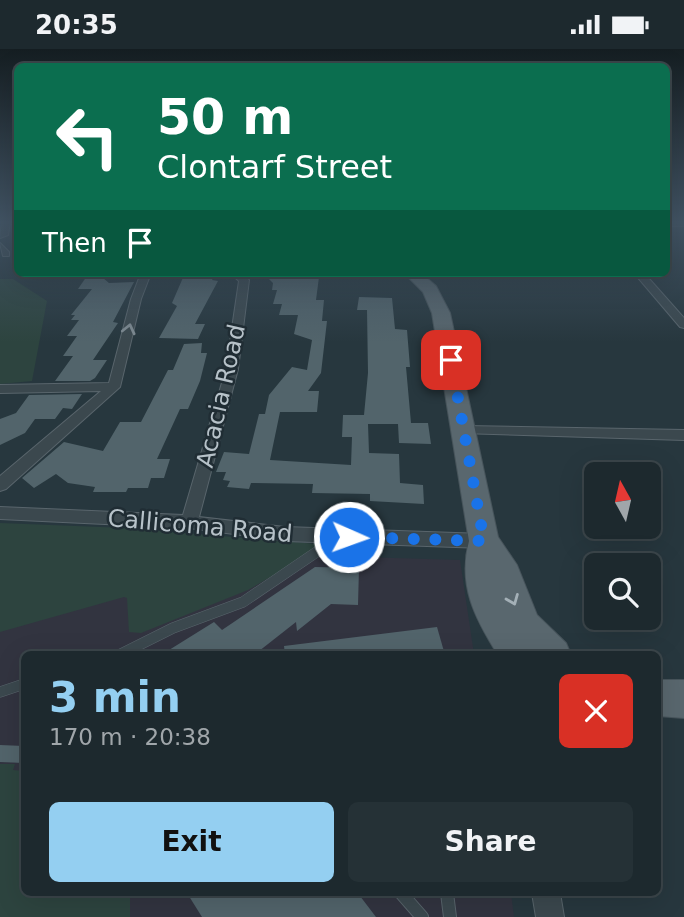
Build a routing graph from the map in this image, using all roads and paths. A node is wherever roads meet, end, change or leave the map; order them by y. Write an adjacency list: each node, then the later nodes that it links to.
1 (144, 277): 7 (street, one-way to 1)
2 (241, 277): 13 (street, Acacia Road)
3 (416, 277): 5 (main road)
4 (642, 277): 6 (street)
5 (441, 313): 9 (main road)
6 (684, 325)
7 (114, 387): 8 (street); 11 (street)
8 (0, 389)
9 (466, 430): 10 (street); 15 (main road)
10 (684, 435)
11 (0, 485)
12 (0, 513): 13 (street, Callicoma Road)
13 (189, 522): 14 (street, Callicoma Road)
14 (324, 536): 15 (street, Callicoma Road); 16 (lane)
15 (484, 541): 17 (main road)
16 (130, 651)
17 (539, 651)
18 (21, 685): 19 (lane)
19 (0, 692)
20 (661, 698): 21 (main road)
21 (684, 699)
22 (404, 896): 25 (lane)
23 (447, 896): 26 (lane)
24 (546, 896): 27 (street)
25 (422, 917)
26 (450, 917)
27 (550, 917)

